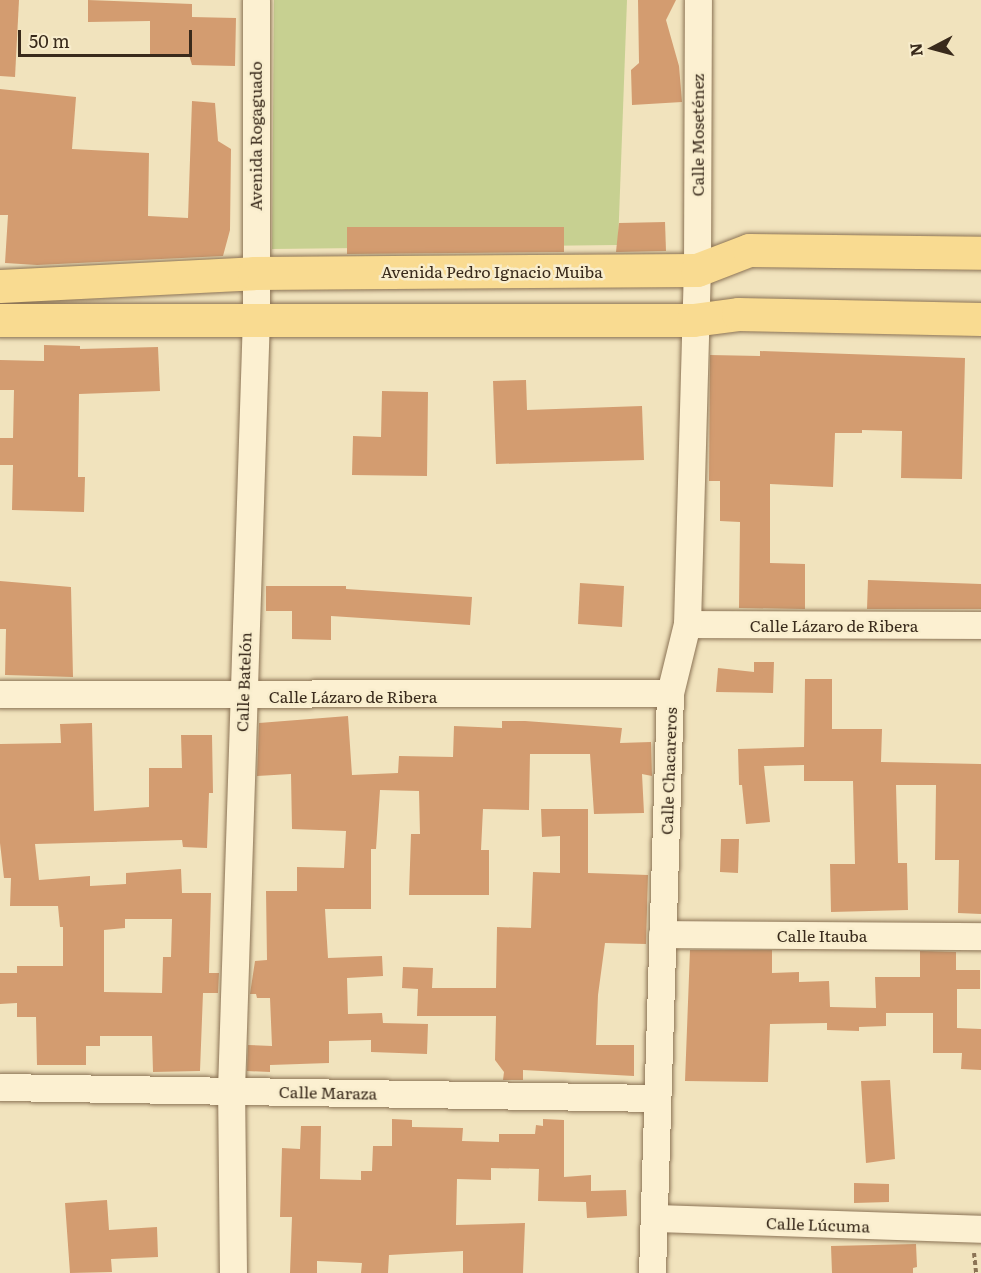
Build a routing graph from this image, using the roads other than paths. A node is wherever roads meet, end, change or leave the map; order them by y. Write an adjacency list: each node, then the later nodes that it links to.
1 (256, 0): 5 (street, Avenida Rogaguado)
2 (698, 0): 4 (street, Calle Moseténez)
3 (981, 254): 4 (main road, Avenida Pedro Ignacio Muiba)
4 (697, 270): 5 (main road, Avenida Pedro Ignacio Muiba); 10 (street, Calle Chacareros)
5 (254, 273): 6 (main road, Avenida Pedro Ignacio Muiba); 7 (street, Calle Batelón)
6 (0, 286)
7 (256, 317): 9 (main road); 10 (main road); 15 (street, Calle Batelón)
8 (981, 319): 10 (main road)
9 (0, 320)
10 (693, 320): 11 (street, Calle Chacareros)
11 (687, 624): 12 (street, Calle Lázaro de Ribera); 13 (street, Calle Chacareros)
12 (981, 625)
13 (670, 693): 15 (street, Calle Lázaro de Ribera); 16 (street, Calle Chacareros)
14 (0, 694): 15 (street, Calle Lázaro de Ribera)
15 (243, 696): 19 (street, Calle Batelón)
16 (662, 934): 17 (street, Calle Itauba); 20 (street, Calle Chacareros)
17 (981, 936)
18 (0, 1087): 19 (street, Calle Maraza)
19 (231, 1090): 20 (street, Calle Maraza); 23 (street, Calle Batelón)
20 (657, 1098): 21 (street, Calle Chacareros)
21 (655, 1218): 22 (street, Calle Lúcuma); 24 (street, Calle Chacareros)
22 (981, 1229)
23 (233, 1273)
24 (652, 1273)

